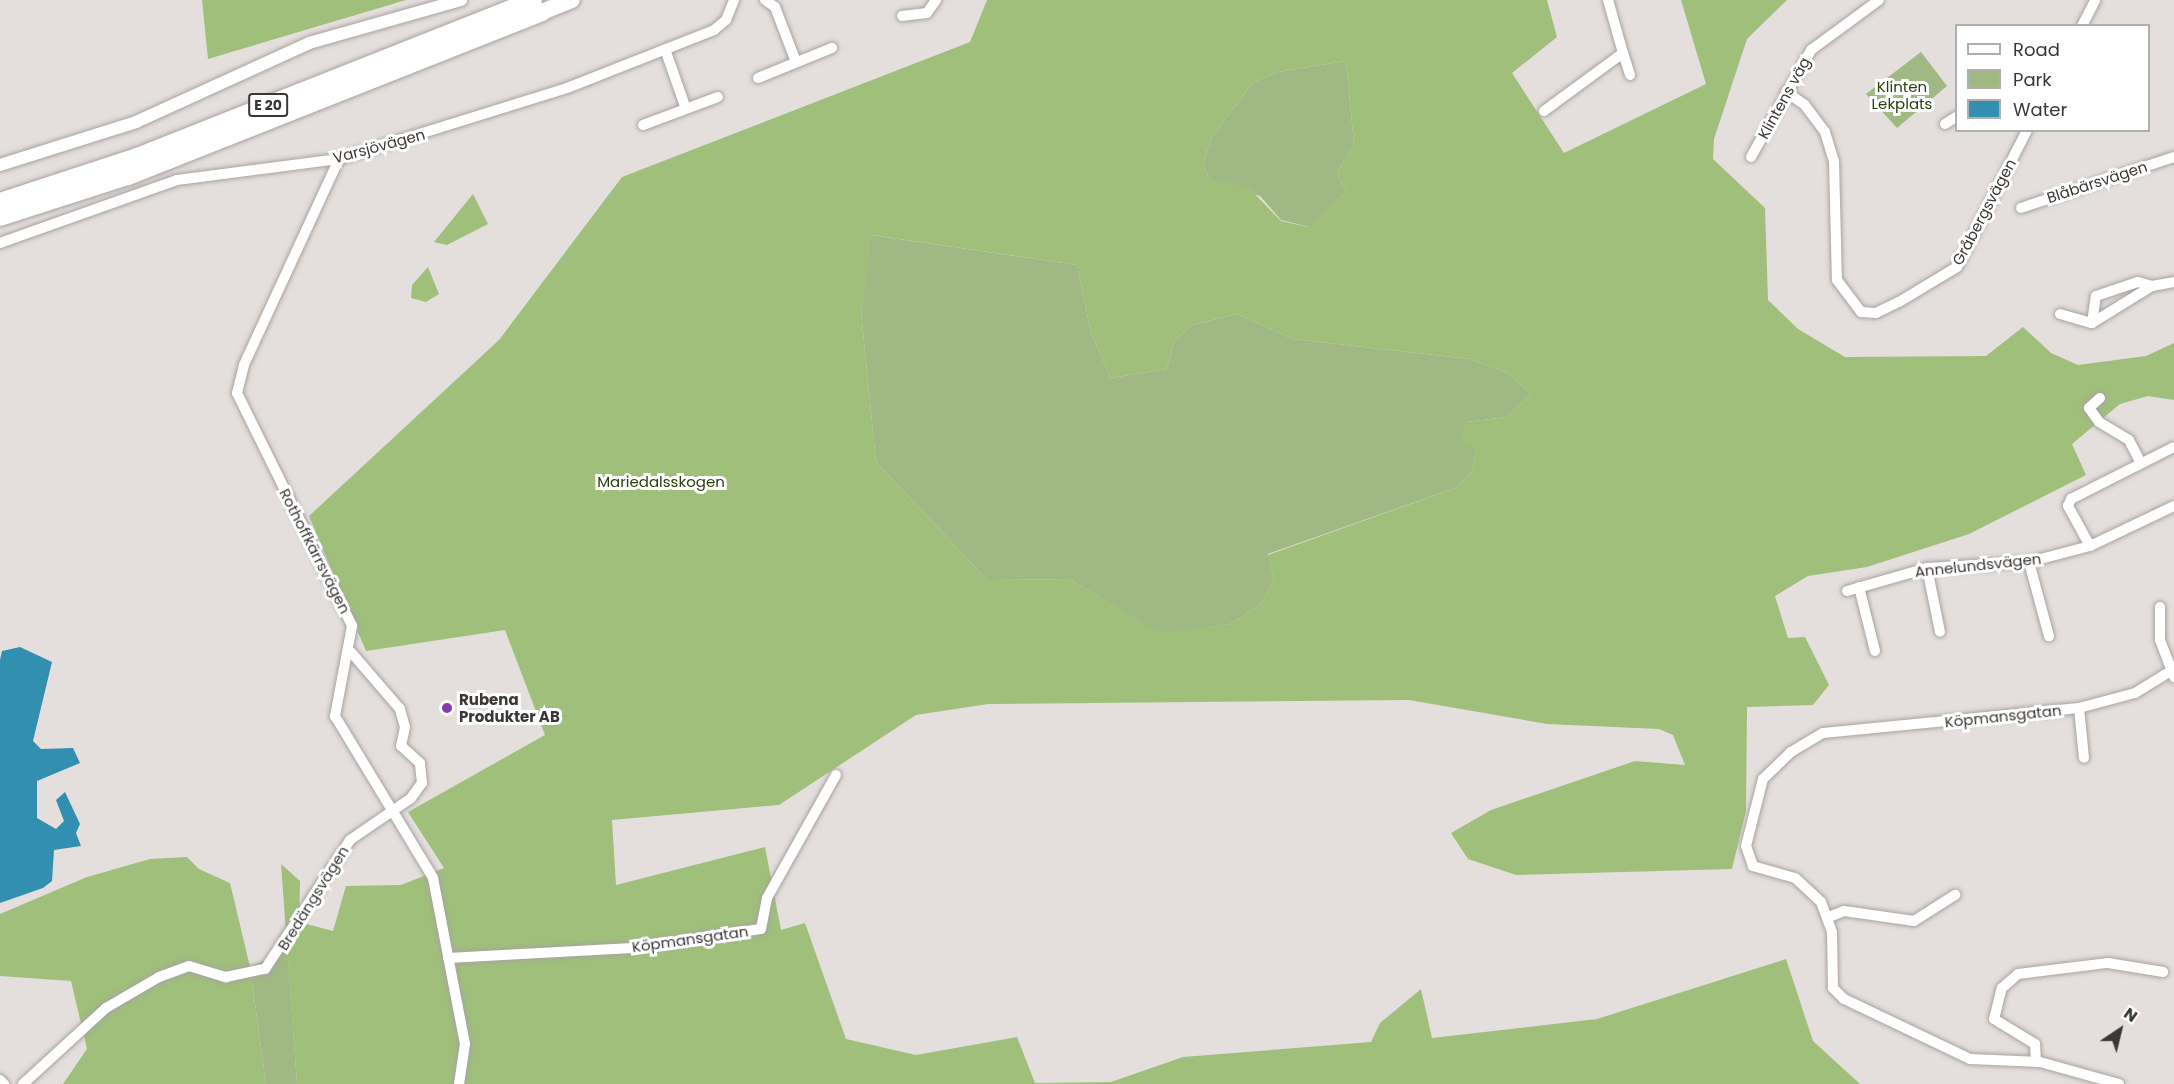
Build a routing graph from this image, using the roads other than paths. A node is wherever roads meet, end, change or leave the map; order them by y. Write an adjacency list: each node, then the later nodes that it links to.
1 (461, 0): 29 (street)
2 (572, 0): 9 (highway, E 20)
3 (734, 0): 13 (street, Varsjövägen)
4 (765, 0): 15 (street)
5 (936, 0): 10 (street)
6 (1608, 0): 14 (street)
7 (1879, 0): 18 (street, Klintens väg)
8 (2095, 0): 11 (street)
9 (536, 4): 30 (highway, E 20); 32 (highway, E 20)
10 (902, 16)
11 (2083, 24)
12 (832, 48): 15 (street)
13 (666, 52): 20 (street); 28 (street, Varsjövägen)
14 (1623, 53): 16 (street); 21 (street)
15 (796, 62): 17 (street)
16 (1630, 75)
17 (758, 78)
18 (1786, 92): 25 (street, Gråbergsvägen); 26 (street, Klintens väg)
19 (718, 97): 20 (street)
20 (685, 106): 24 (street)
21 (1544, 111)
22 (1955, 118): 23 (street)
23 (1945, 124)
24 (643, 125)
25 (2026, 132)
26 (1751, 157)
27 (2174, 157): 31 (street, Blåbärsvägen)
28 (339, 159): 33 (street, Varsjövägen); 51 (street, Rothoffkärrsvägen)
29 (0, 165)
30 (0, 202)
31 (2020, 208)
32 (0, 217)
33 (0, 243)
34 (2174, 282): 35 (street)
35 (2152, 286): 37 (street); 37 (street)
36 (2060, 314): 37 (street)
37 (2092, 323)
38 (2100, 398): 40 (street)
39 (2174, 447): 40 (street)
40 (2140, 462): 42 (street)
41 (2174, 506): 42 (street, Annelundsvägen)
42 (2090, 546): 43 (street, Annelundsvägen)
43 (2029, 562): 44 (street, Annelundsvägen); 49 (street)
44 (1928, 568): 45 (street, Annelundsvägen); 48 (street)
45 (1859, 587): 46 (street, Annelundsvägen); 50 (street)
46 (1848, 591)
47 (2160, 607): 52 (street)
48 (1940, 632)
49 (2049, 636)
50 (1875, 651)
51 (351, 652): 56 (street, Rothoffkärrsvägen); 56 (street, Bredängsvägen)
52 (2173, 672): 53 (street, Köpmansgatan)
53 (2079, 708): 54 (street); 58 (street, Köpmansgatan)
54 (2084, 758)
55 (836, 775): 59 (street, Köpmansgatan)
56 (388, 809): 59 (street, Rothoffkärrsvägen); 65 (street, Bredängsvägen)
57 (1955, 895): 58 (street)
58 (1829, 917): 61 (street)
59 (448, 958): 66 (street, Rothoffkärrsvägen)
60 (2163, 972): 61 (street)
61 (2036, 1062): 62 (street)
62 (2078, 1073): 67 (street); 68 (street)
63 (0, 1080): 64 (street)
64 (4, 1084)
65 (23, 1084)
66 (459, 1084)
67 (2075, 1084)
68 (2119, 1084)

